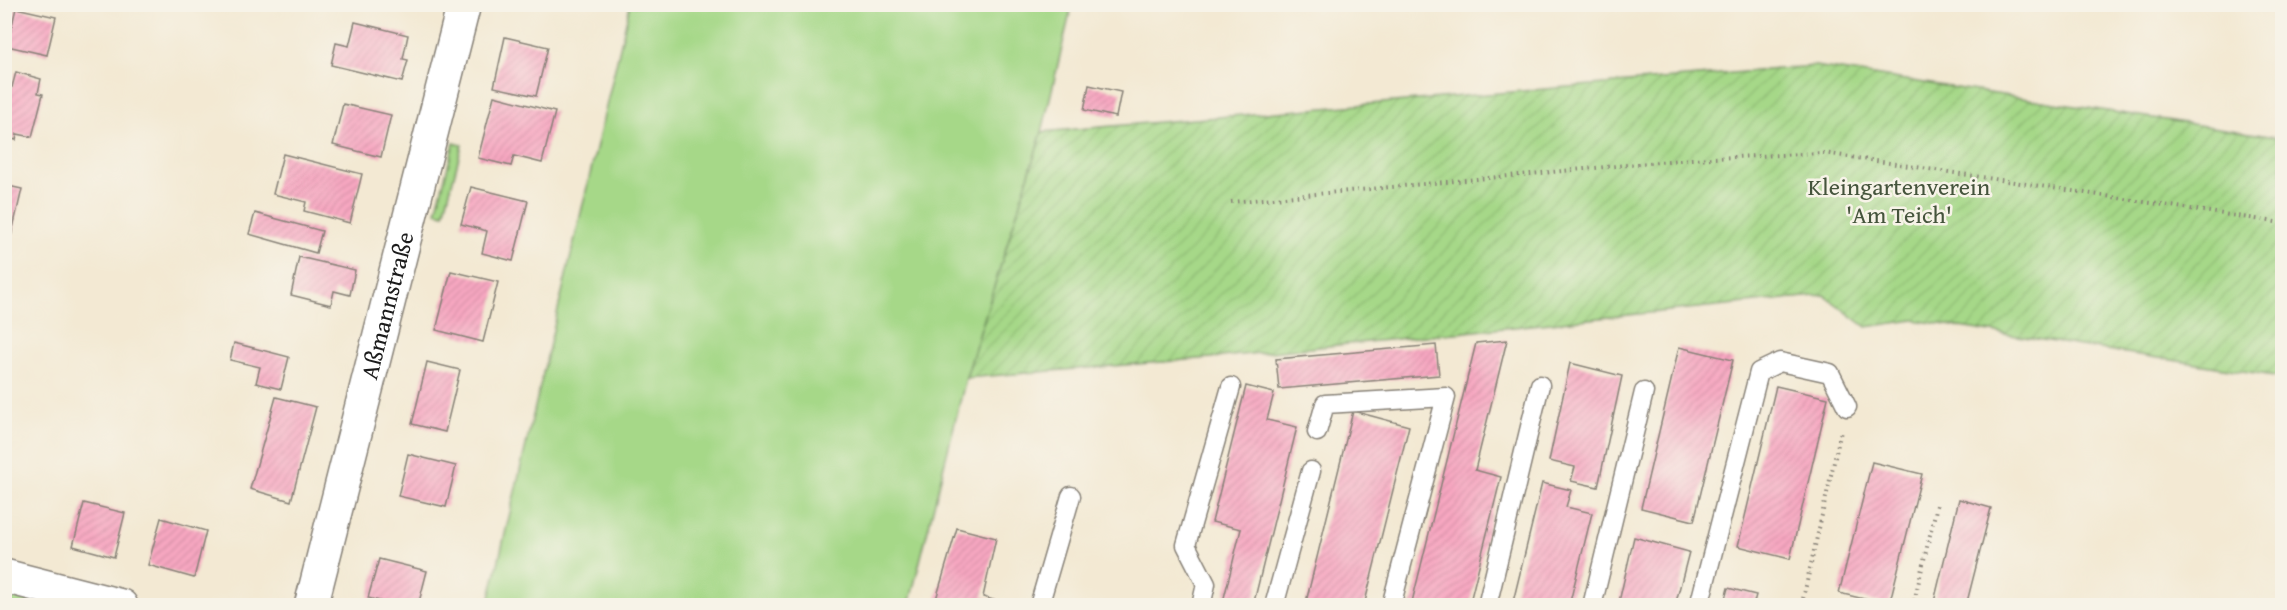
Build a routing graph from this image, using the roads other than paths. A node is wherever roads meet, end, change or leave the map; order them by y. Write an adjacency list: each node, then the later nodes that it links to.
1 (464, 4): 11 (street, Aßmannstraße)
2 (1540, 384): 16 (lane)
3 (1231, 387): 13 (lane)
4 (1644, 392): 17 (lane)
5 (1847, 407): 18 (lane)
6 (1317, 432): 15 (lane)
7 (1311, 471): 14 (lane)
8 (1071, 496): 12 (lane)
9 (4, 576): 10 (street)
10 (121, 606)
11 (312, 606)
12 (1039, 606)
13 (1201, 606)
14 (1274, 606)
15 (1391, 606)
16 (1487, 606)
17 (1592, 606)
18 (1699, 606)

